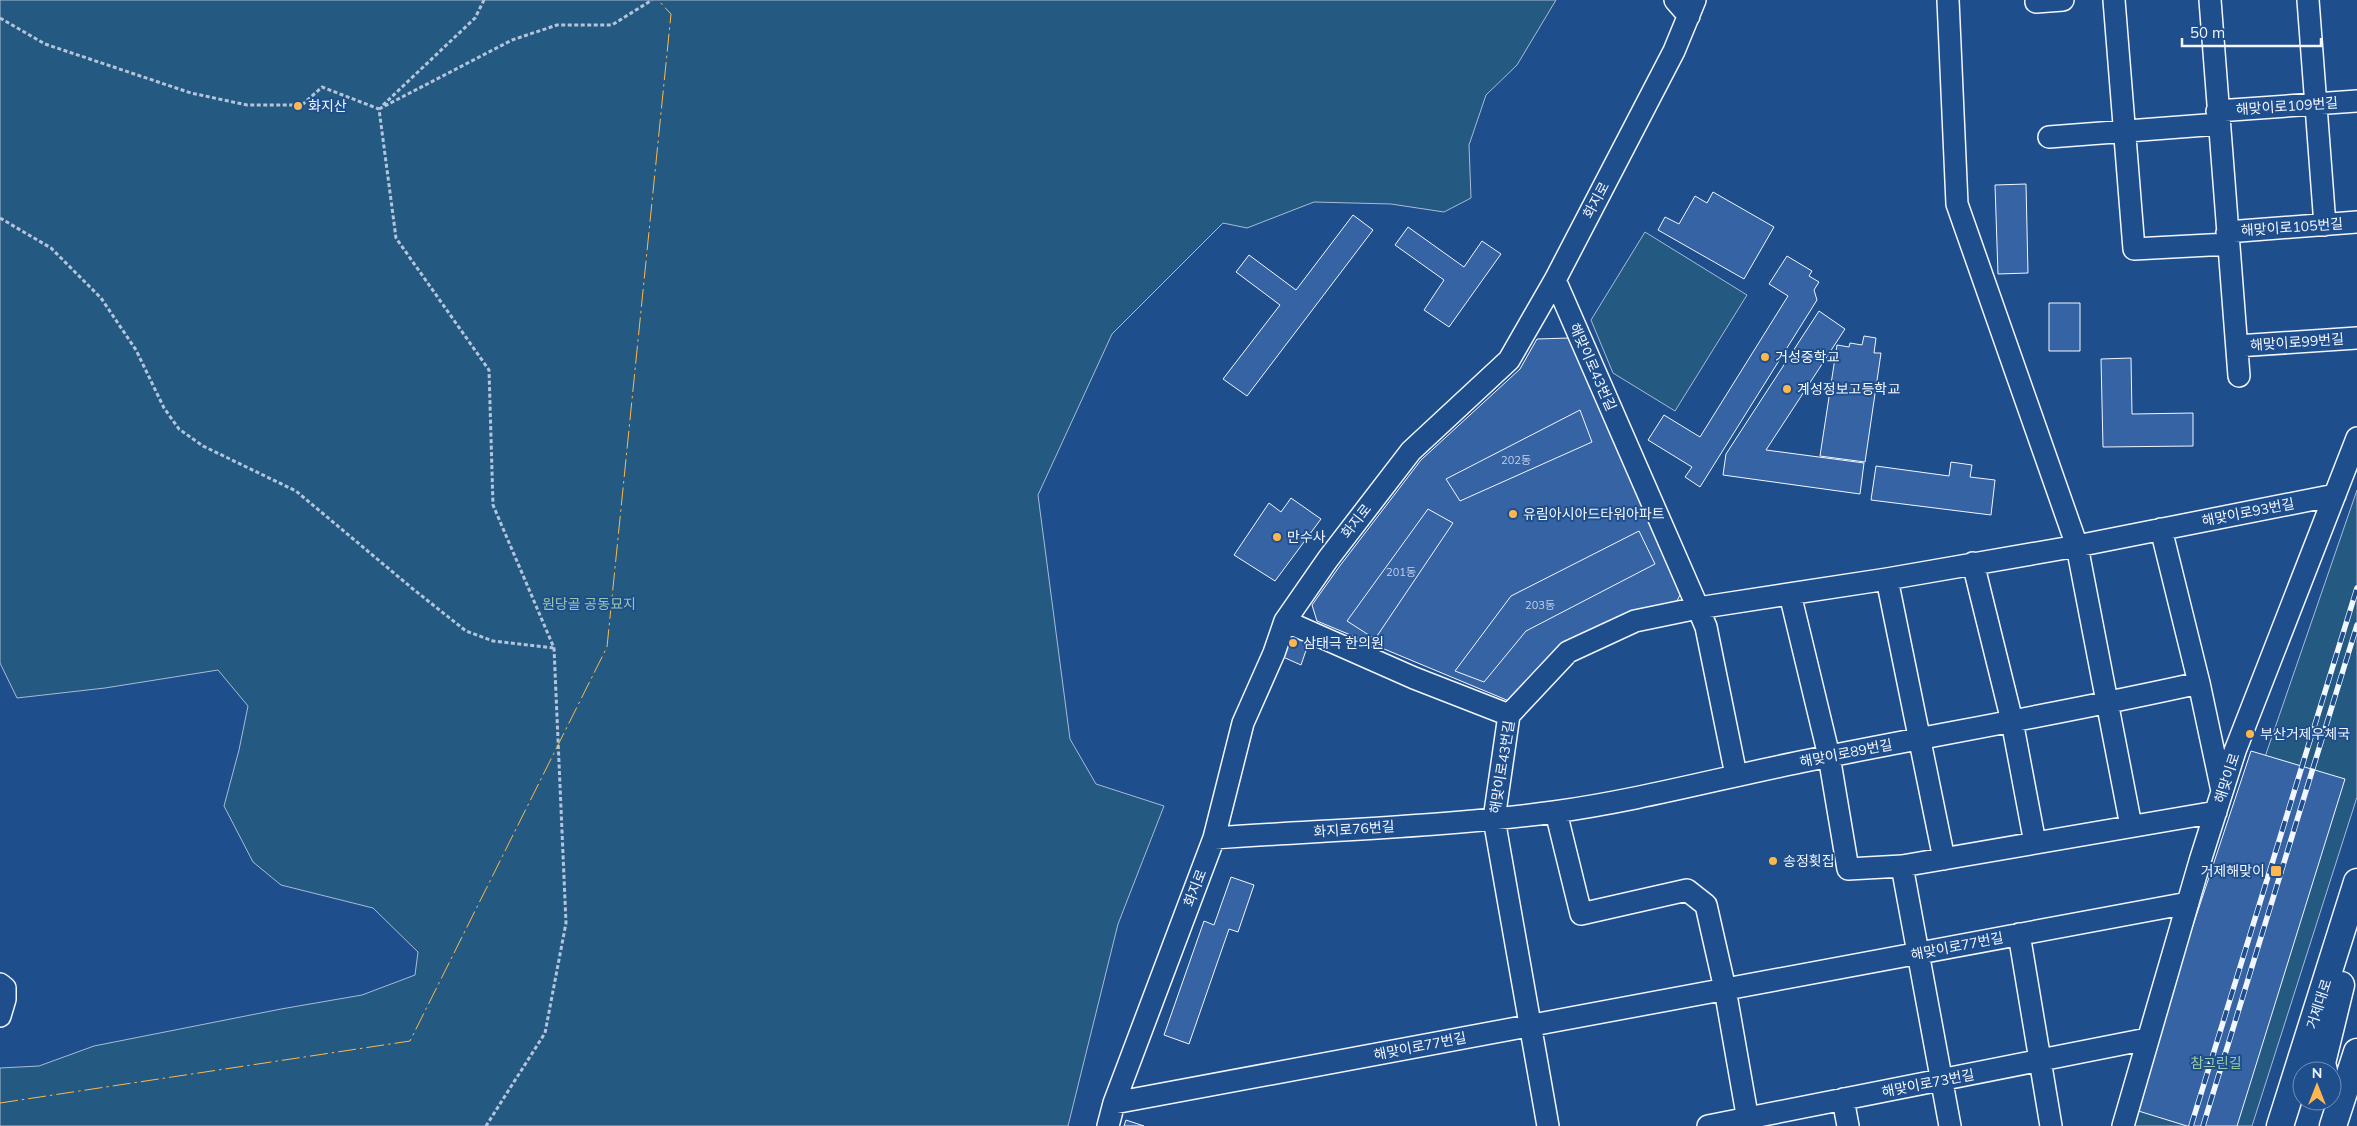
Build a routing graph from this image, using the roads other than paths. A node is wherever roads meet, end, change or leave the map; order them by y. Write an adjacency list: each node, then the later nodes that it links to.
1 (1675, 0): 8 (street)
2 (1948, 0): 24 (street)
3 (2063, 0): 7 (street)
4 (2114, 0): 12 (street)
5 (2210, 0): 11 (street)
6 (2308, 0): 10 (street)
7 (2036, 2)
8 (1692, 8): 17 (street, 화지로)
9 (2357, 101): 10 (street, 해맞이로109번길)
10 (2316, 105): 11 (street, 해맞이로109번길); 15 (street)
11 (2218, 118): 12 (street, 해맞이로109번길); 16 (street)
12 (2125, 132): 13 (street, 해맞이로109번길); 16 (street, 해맞이로105번길)
13 (2049, 136)
14 (2357, 222): 15 (street, 해맞이로105번길)
15 (2325, 225): 16 (street, 해맞이로105번길)
16 (2228, 238): 19 (street)
17 (1555, 280): 28 (street, 해맞이로43번길); 29 (street, 화지로)
18 (2357, 338): 19 (street, 해맞이로99번길)
19 (2237, 346): 20 (street)
20 (2239, 376)
21 (2357, 438): 22 (street, 해맞이로)
22 (2335, 495): 23 (street, 해맞이로93번길); 37 (street, 해맞이로)
23 (2161, 529): 24 (street, 해맞이로93번길); 30 (street)
24 (2077, 546): 25 (street, 해맞이로93번길); 31 (street)
25 (1973, 563): 26 (street, 해맞이로93번길); 33 (street)
26 (1887, 579): 27 (street, 해맞이로93번길); 34 (street)
27 (1790, 594): 28 (street, 해맞이로93번길); 35 (street)
28 (1698, 608): 32 (street, 해맞이로43번길); 36 (street)
29 (1285, 621): 32 (street); 42 (street, 화지로)
30 (2199, 683): 31 (street, 해맞이로89번길); 37 (street)
31 (2108, 703): 33 (street, 해맞이로89번길); 41 (street)
32 (1509, 715): 40 (street, 해맞이로43번길)
33 (2012, 722): 34 (street, 해맞이로89번길); 43 (street)
34 (1920, 738): 35 (street, 해맞이로89번길); 44 (street)
35 (1829, 756): 36 (street, 해맞이로89번길); 45 (street)
36 (1736, 774): 38 (street, 해맞이로89번길)
37 (2222, 791): 39 (street, 해맞이로)
38 (1556, 812): 40 (street, 해맞이로89번길); 52 (street)
39 (2216, 812): 41 (street); 47 (street, 해맞이로)
40 (1494, 819): 42 (street, 화지로76번길); 54 (street, 해맞이로43번길)
41 (2131, 826): 43 (street)
42 (1214, 838): 62 (street, 화지로)
43 (2035, 843): 44 (street)
44 (1944, 859): 45 (street)
45 (1902, 866): 50 (street)
46 (2357, 882): 48 (main road, 거제대로)
47 (2188, 902): 49 (street, 해맞이로77번길); 55 (street, 해맞이로)
48 (2341, 933): 58 (main road); 71 (main road, 거제대로)
49 (2019, 934): 50 (street, 해맞이로77번길); 57 (street)
50 (1919, 953): 52 (street, 해맞이로77번길); 59 (street)
51 (0, 984): 53 (street)
52 (1725, 989): 54 (street, 해맞이로77번길); 63 (street)
53 (0, 1016)
54 (1530, 1025): 62 (street, 해맞이로77번길); 65 (street, 해맞이로43번길)
55 (2147, 1039): 57 (street, 해맞이로73번길); 70 (street, 해맞이로)
56 (2357, 1052): 60 (main road)
57 (2041, 1060): 59 (street, 해맞이로73번길); 69 (street)
58 (2322, 1061)
59 (1942, 1080): 61 (street, 해맞이로73번길); 68 (street)
60 (2345, 1089): 72 (main road)
61 (1843, 1099): 63 (street, 해맞이로73번길); 67 (street)
62 (1114, 1103): 64 (street, 화지로)
63 (1748, 1122): 66 (street, 해맞이로73번길)
64 (1108, 1126)
65 (1548, 1126)
66 (1708, 1126)
67 (1848, 1126)
68 (1950, 1126)
69 (2051, 1126)
70 (2123, 1126)
71 (2280, 1126)
72 (2333, 1126)

